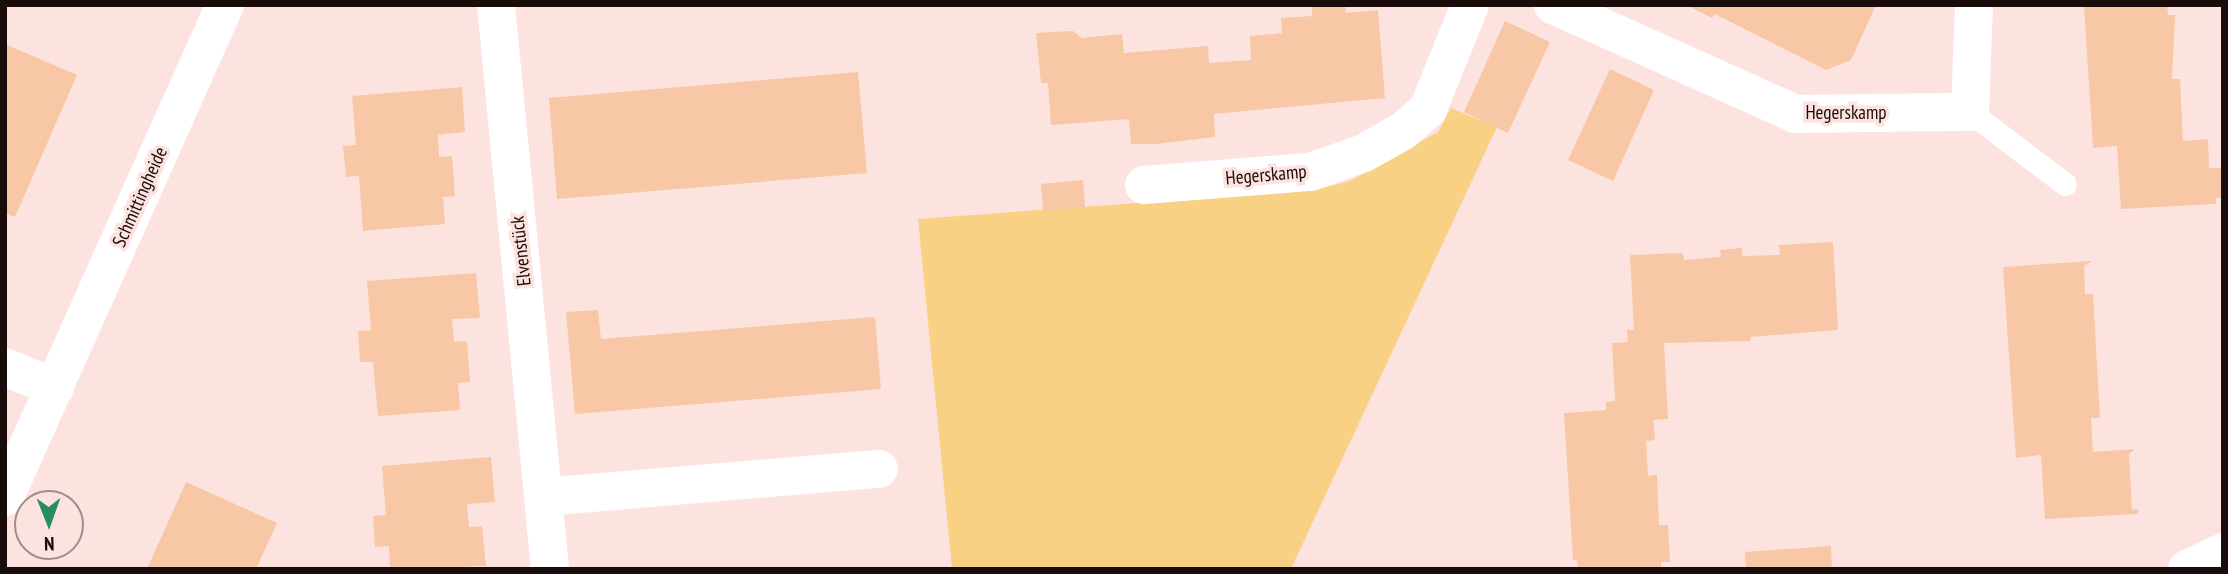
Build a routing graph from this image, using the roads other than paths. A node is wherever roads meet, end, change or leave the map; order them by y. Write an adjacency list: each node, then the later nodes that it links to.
1 (225, 5): 10 (street, Schmittingheide)
2 (496, 5): 12 (street, Elvenstück)
3 (1470, 5): 8 (street, Hegerskamp)
4 (1553, 5): 6 (street, Hegerskamp)
5 (1974, 5): 6 (street)
6 (1970, 113): 7 (lane)
7 (2065, 184)
8 (1144, 185)
9 (5, 367): 10 (street)
10 (55, 388): 13 (street, Schmittingheide)
11 (879, 469): 12 (street)
12 (544, 496): 15 (street, Elvenstück)
13 (5, 497)
14 (2223, 552): 16 (street)
15 (550, 569)
16 (2187, 569)

